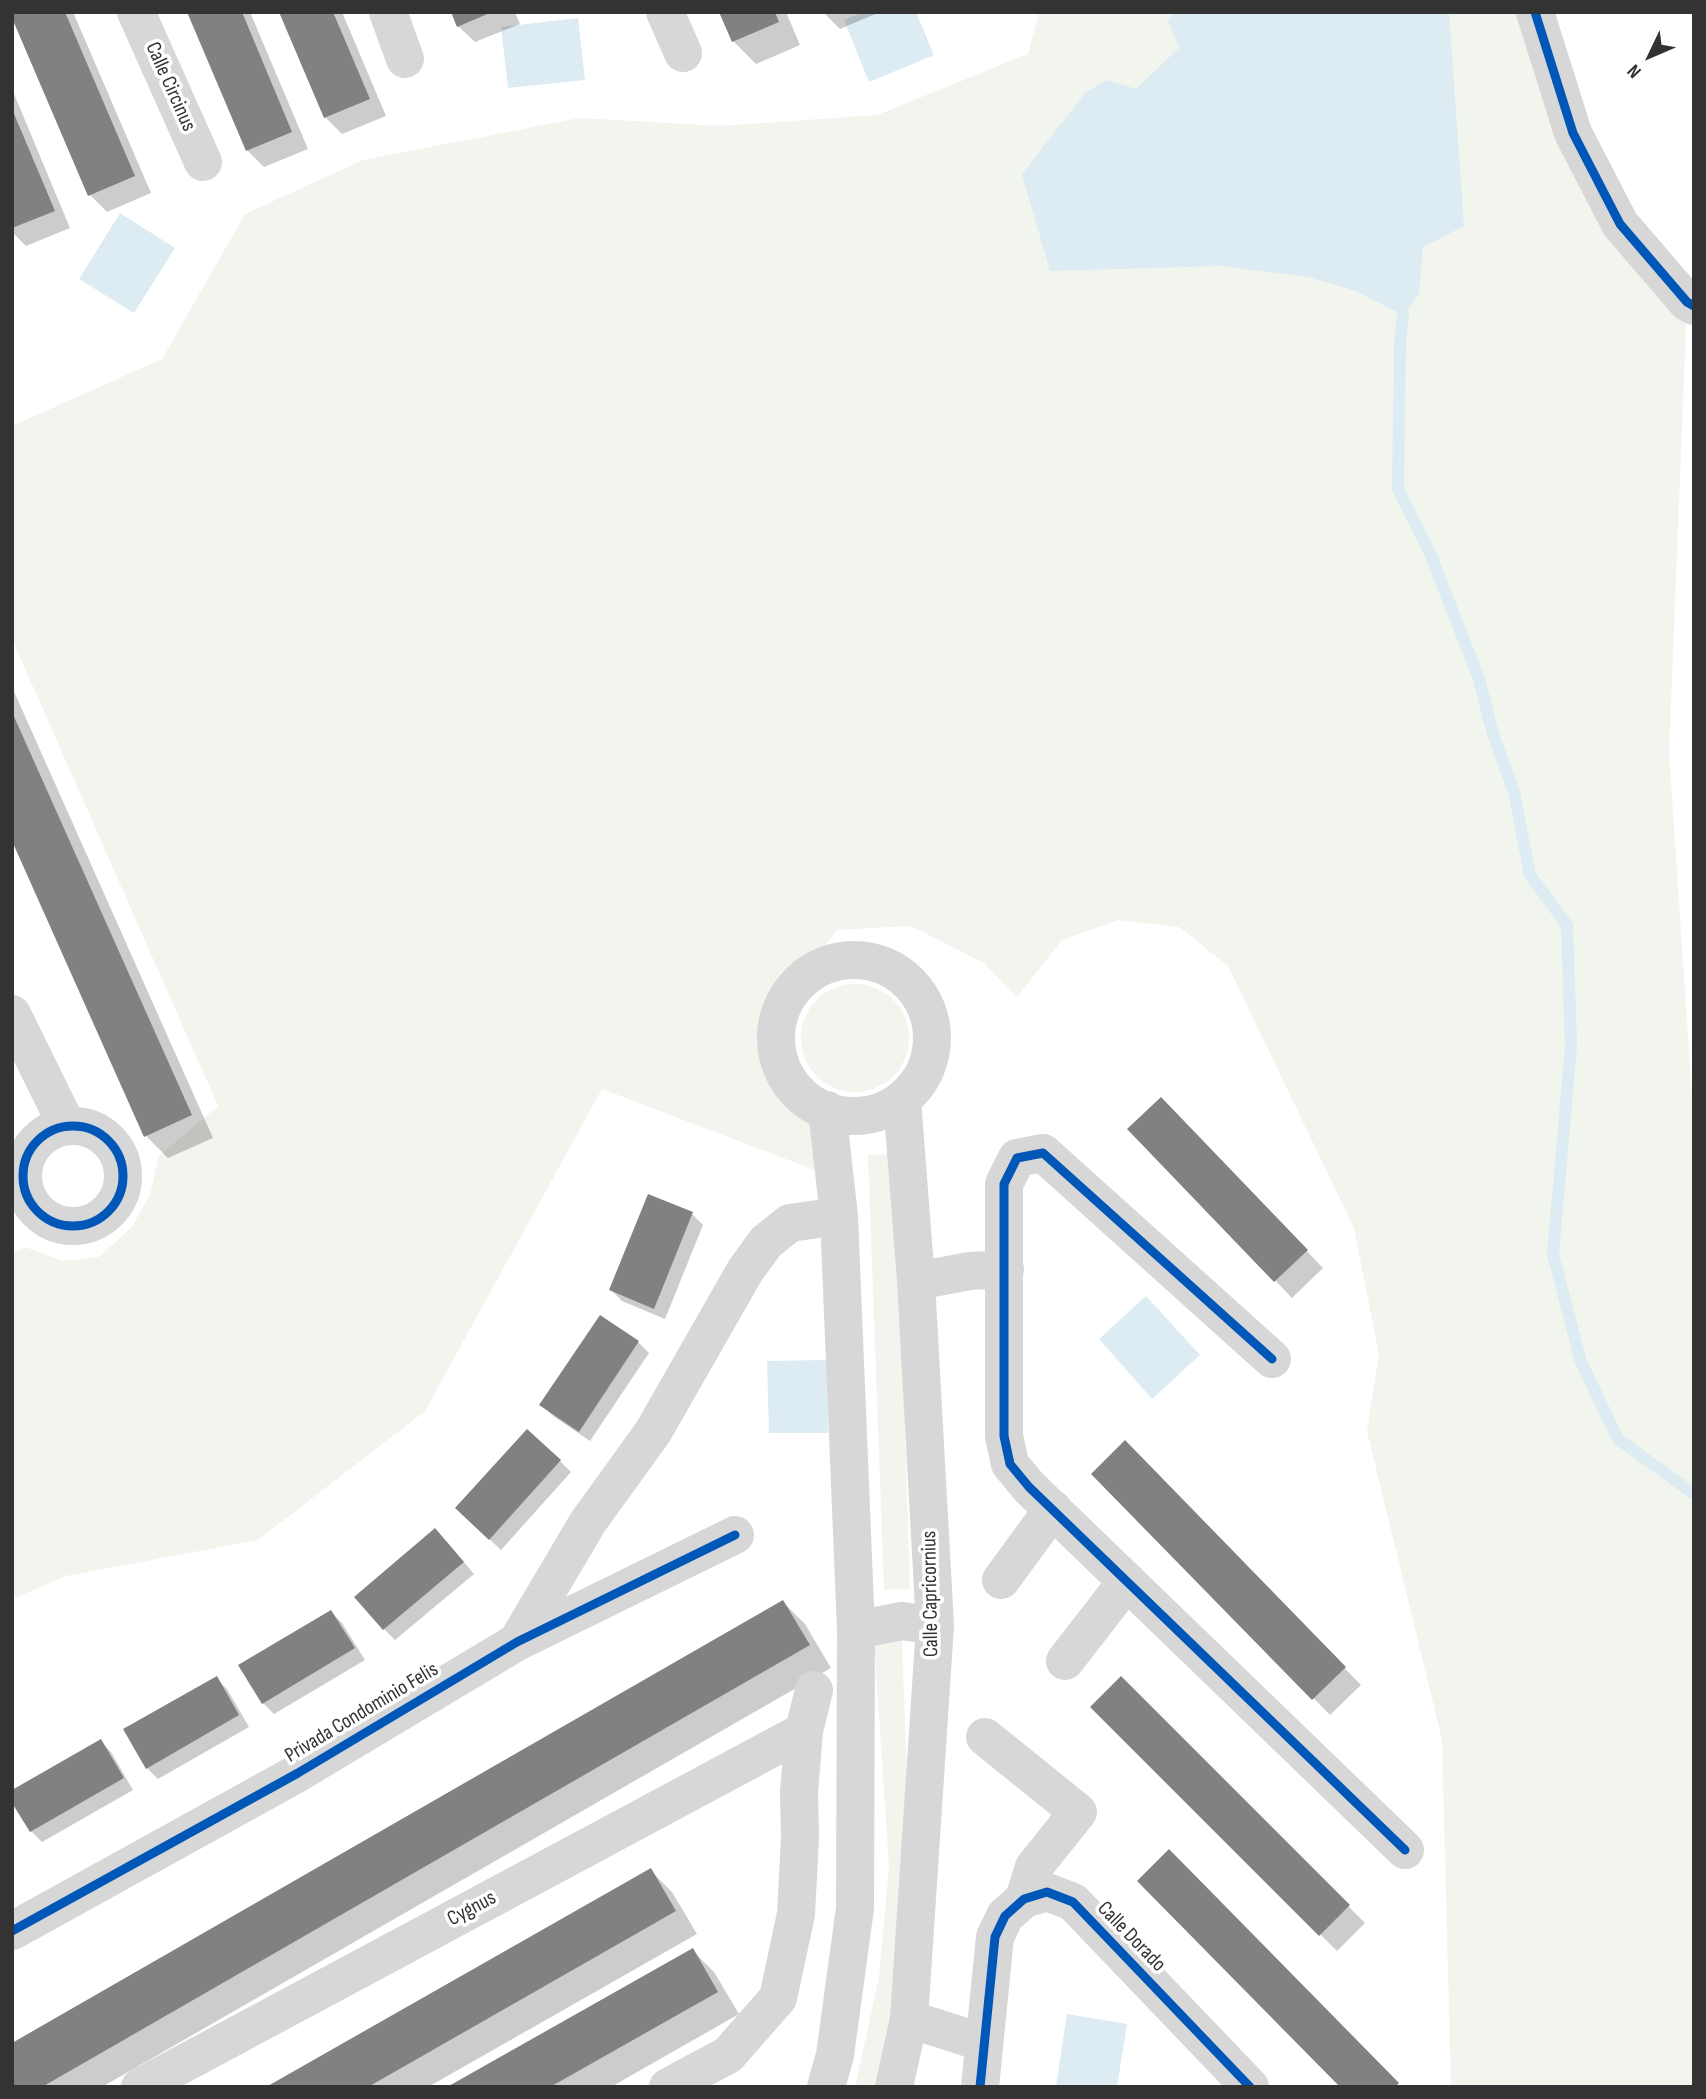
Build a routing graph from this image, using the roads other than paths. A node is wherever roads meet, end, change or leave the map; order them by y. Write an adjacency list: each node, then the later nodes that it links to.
1 (136, 12): 7 (street, Calle Circinus)
2 (388, 12): 6 (street)
3 (664, 12): 5 (street)
4 (1535, 12): 8 (street)
5 (683, 53)
6 (405, 59)
7 (203, 162)
8 (1694, 306)
9 (12, 1013): 12 (street)
10 (902, 1100): 11 (street); 11 (street); 15 (street, Calle Capricornius)
11 (827, 1110): 13 (street)
12 (67, 1126)
13 (838, 1216): 22 (street); 23 (street, Privada Condominio Felis)
14 (1005, 1269): 15 (street); 16 (street); 17 (street)
15 (916, 1281): 21 (street, Calle Capricornius)
16 (1272, 1359)
17 (1053, 1509): 19 (street); 20 (street)
18 (735, 1535): 23 (street, Privada Condominio Felis)
19 (1001, 1580)
20 (1127, 1581): 24 (street); 28 (street)
21 (935, 1626): 22 (street); 33 (street, Calle Capricornius)
22 (856, 1630): 30 (street)
23 (516, 1642): 32 (street, Privada Condominio Felis)
24 (1065, 1661)
25 (814, 1690): 26 (street)
26 (804, 1731): 31 (street); 35 (street, Cygnus)
27 (985, 1737): 29 (street)
28 (1405, 1850)
29 (1024, 1899): 34 (street); 40 (street, Calle Dorado)
30 (855, 1908): 31 (street); 37 (street)
31 (796, 1914): 36 (street)
32 (12, 1931)
33 (909, 2019): 34 (street); 38 (street, Calle Capricornius)
34 (984, 2043): 39 (street)
35 (140, 2087)
36 (668, 2087)
37 (826, 2087)
38 (894, 2087)
39 (980, 2087)
40 (1250, 2087)

